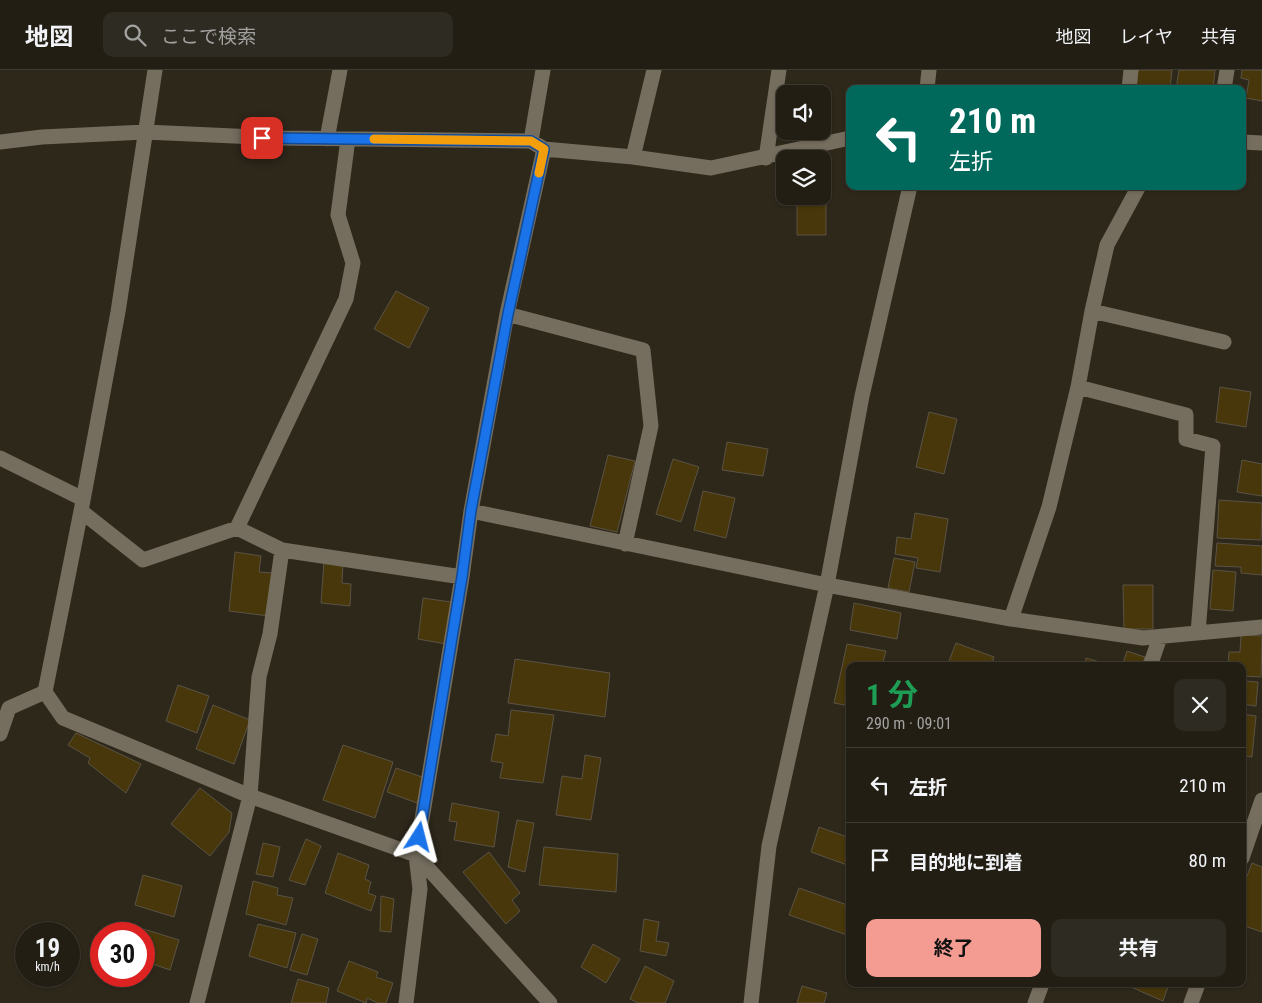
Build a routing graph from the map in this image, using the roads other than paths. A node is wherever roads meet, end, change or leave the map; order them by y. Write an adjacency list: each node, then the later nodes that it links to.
1 (155, 70): 12 (street)
2 (340, 70): 13 (street)
3 (543, 70): 19 (street)
4 (654, 70): 20 (street)
5 (779, 70): 21 (street)
6 (929, 70): 9 (street)
7 (1131, 70): 10 (street)
8 (1227, 70): 11 (street)
9 (927, 85)
10 (1129, 85)
11 (1225, 85)
12 (145, 132): 13 (street); 16 (street); 29 (street)
13 (327, 139): 14 (street)
14 (348, 139): 19 (street); 31 (street)
15 (846, 139): 21 (street)
16 (0, 142)
17 (1246, 142): 18 (street)
18 (1262, 143)
19 (537, 145): 20 (street); 25 (street)
20 (633, 156): 21 (street)
21 (766, 158)
22 (909, 190): 35 (street)
23 (1137, 190): 24 (street)
24 (1092, 311): 26 (street); 27 (street)
25 (508, 314): 30 (street); 32 (street)
26 (1224, 342)
27 (1078, 387): 36 (street); 38 (street)
28 (0, 458): 29 (street)
29 (82, 505): 31 (street); 41 (street)
30 (471, 510): 32 (street); 34 (street)
31 (237, 528): 33 (street)
32 (625, 544): 35 (street)
33 (282, 550): 34 (street); 44 (street)
34 (462, 577): 47 (street)
35 (827, 585): 36 (street); 53 (street)
36 (1011, 619): 39 (street)
37 (1262, 627): 38 (street)
38 (1198, 633): 39 (street)
39 (1160, 637): 40 (street)
40 (1151, 662)
41 (45, 692): 42 (street); 44 (street)
42 (5, 703): 43 (street)
43 (0, 734)
44 (250, 796): 47 (street); 50 (street)
45 (1262, 800): 46 (street)
46 (1246, 846)
47 (416, 855): 51 (street); 52 (street)
48 (1041, 987): 54 (street)
49 (1197, 987): 55 (street)
50 (197, 1003)
51 (406, 1003)
52 (550, 1003)
53 (751, 1003)
54 (1035, 1003)
55 (1191, 1003)

